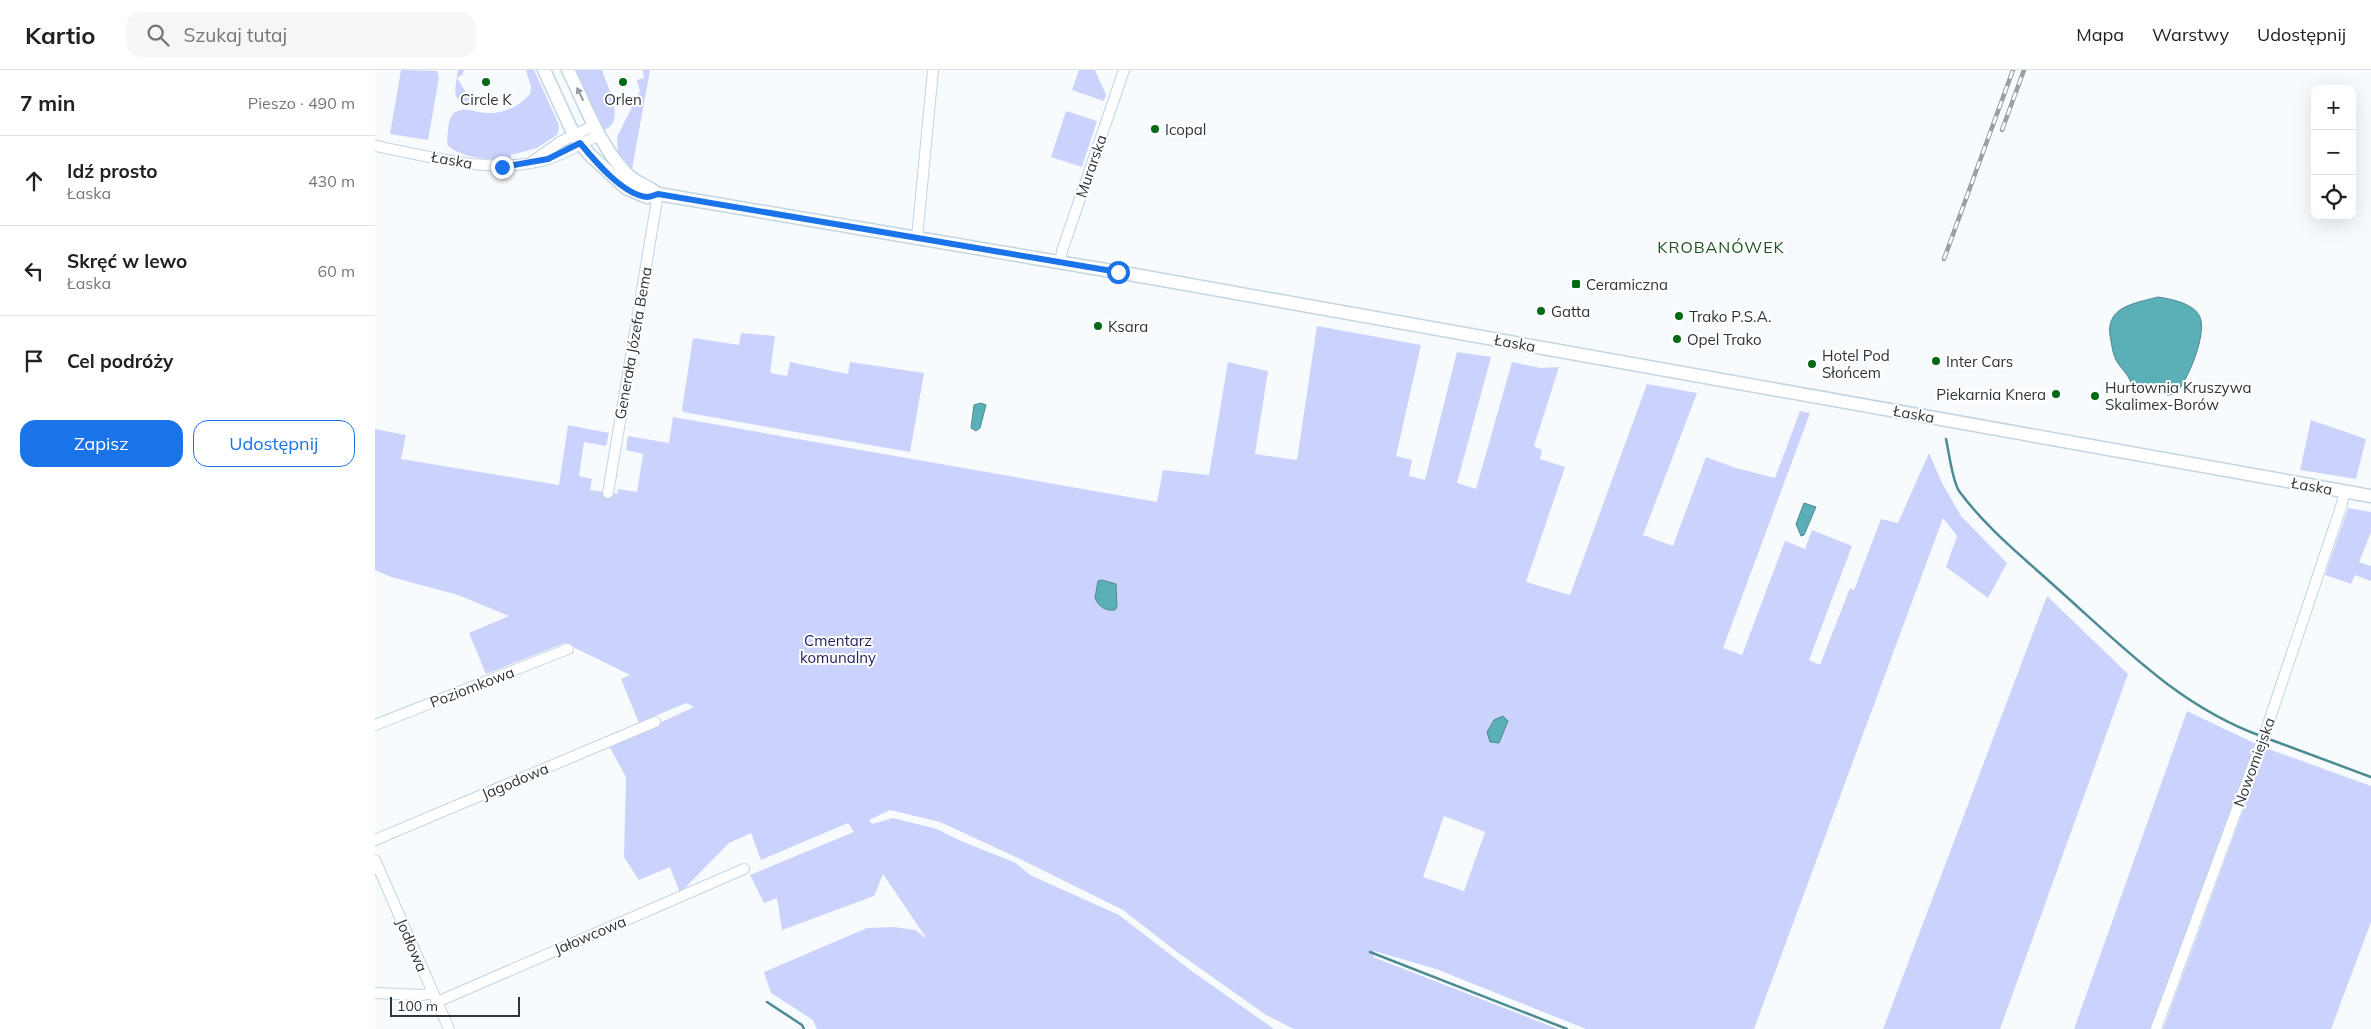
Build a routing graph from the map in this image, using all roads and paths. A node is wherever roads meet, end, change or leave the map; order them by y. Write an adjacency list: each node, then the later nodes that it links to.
1 (544, 70): 6 (main road)
2 (569, 70): 5 (main road, one-way to 2)
3 (933, 70): 9 (street)
4 (1123, 70): 10 (street, Murarska)
5 (597, 130): 6 (street, Łaska); 8 (main road, Łaska)
6 (577, 139): 7 (street, Łaska); 8 (main road, Łaska)
7 (375, 146)
8 (658, 194): 9 (main road, Łaska); 12 (street, Generała Józefa Bema)
9 (917, 238): 10 (main road, Łaska)
10 (1060, 263): 11 (main road, Łaska)
11 (2344, 492): 13 (main road, Łaska); 23 (street, Nowomiejska)
12 (608, 493)
13 (2371, 496)
14 (568, 649): 16 (street, Poziomkowa)
15 (655, 722): 17 (street, Jagodowa)
16 (375, 725)
17 (375, 840)
18 (375, 860): 21 (street, Jodłowa)
19 (745, 870): 21 (street, Jałowcowa)
20 (375, 993): 21 (street, Jałowcowa)
21 (435, 997): 22 (street, Jodłowa)
22 (449, 1029)
23 (2156, 1029)

